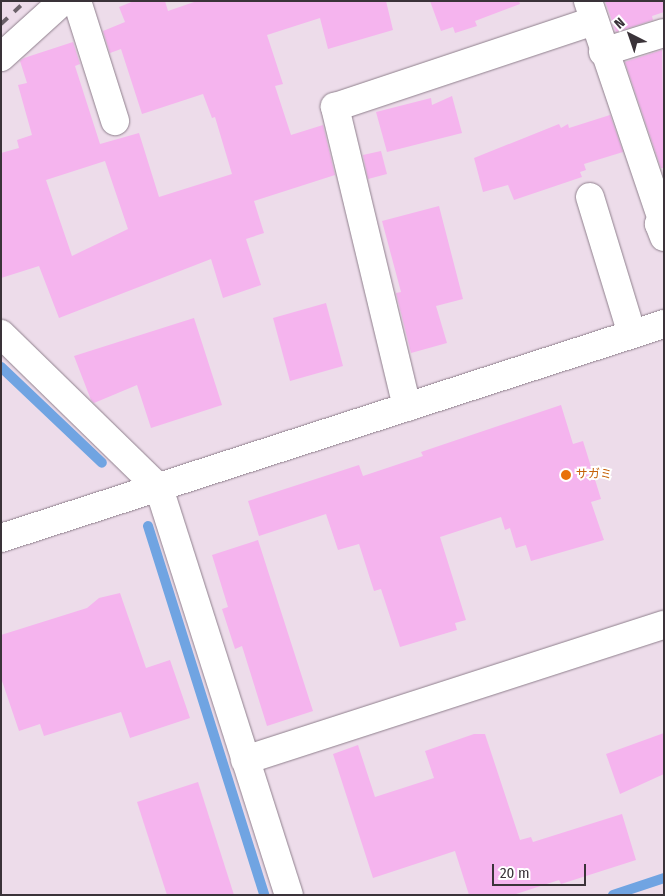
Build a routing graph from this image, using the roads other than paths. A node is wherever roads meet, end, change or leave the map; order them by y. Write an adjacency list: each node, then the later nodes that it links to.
1 (63, 1): 6 (street)
2 (77, 1): 7 (street)
3 (591, 11): 5 (street); 13 (street)
4 (664, 33): 5 (street)
5 (603, 52): 9 (street)
6 (1, 57)
7 (115, 121)
8 (590, 197): 12 (street)
9 (664, 237)
10 (664, 324): 12 (street)
11 (1, 334): 14 (street)
12 (632, 334): 13 (street)
13 (406, 407): 14 (street)
14 (159, 488): 15 (street); 17 (street)
15 (1, 538)
16 (664, 625): 17 (street)
17 (245, 760): 18 (street)
18 (289, 895)

